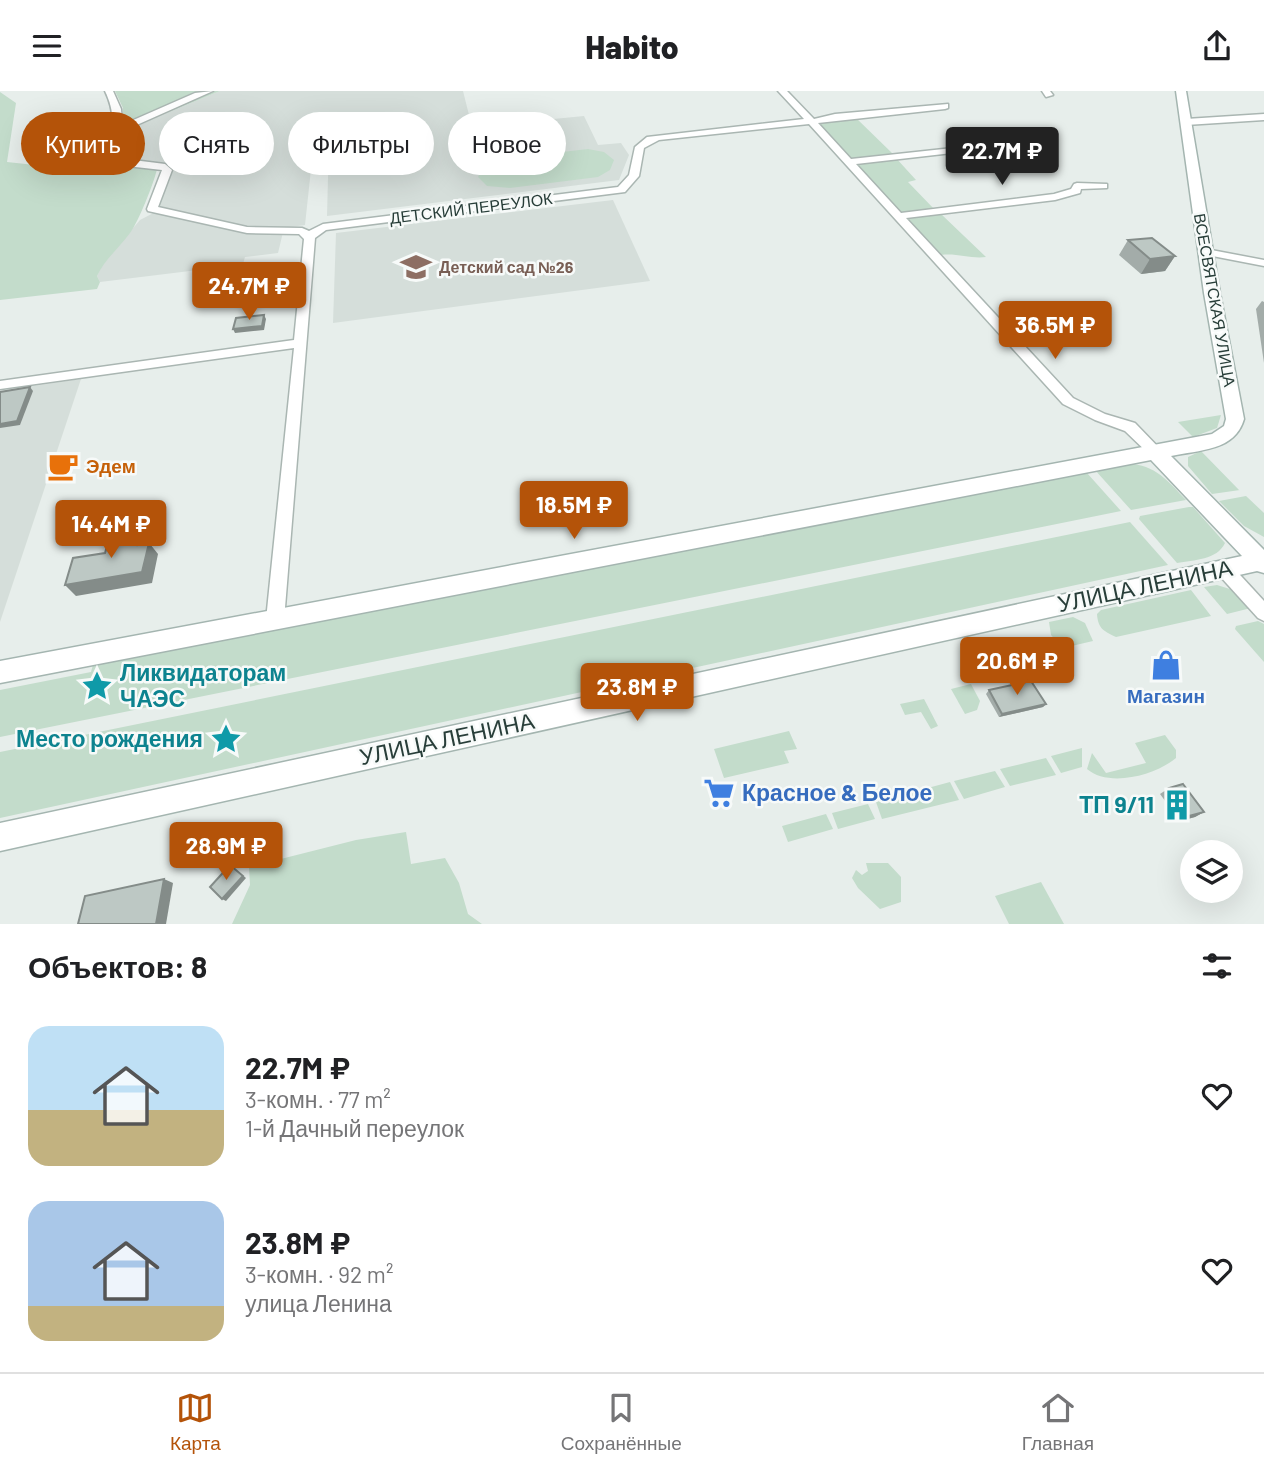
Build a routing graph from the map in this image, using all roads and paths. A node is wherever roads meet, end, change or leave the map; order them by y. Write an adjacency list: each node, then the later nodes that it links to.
1 (109, 91): 6 (street)
2 (209, 91): 8 (street)
3 (782, 91): 9 (street)
4 (1181, 91): 10 (street, ВСЕСВЯТСКАЯ УЛИЦА)
5 (945, 106): 9 (street)
6 (116, 112)
7 (1264, 117): 10 (street)
8 (145, 118)
9 (811, 121): 12 (street); 16 (street, ДЕТСКИЙ ПЕРЕУЛОК)
10 (1186, 122): 17 (street, ВСЕСВЯТСКАЯ УЛИЦА)
11 (996, 145): 12 (street)
12 (849, 162): 15 (street)
13 (145, 164): 16 (street)
14 (1104, 186): 15 (street)
15 (899, 216): 21 (street)
16 (310, 238): 19 (street)
17 (1206, 252): 18 (street); 21 (street, ВСЕСВЯТСКАЯ УЛИЦА)
18 (1264, 264)
19 (300, 343): 20 (street); 25 (street)
20 (0, 385)
21 (1156, 452): 22 (street); 25 (street)
22 (1263, 562): 23 (street, УЛИЦА ЛЕНИНА)
23 (1224, 569): 24 (street); 27 (street, УЛИЦА ЛЕНИНА)
24 (1264, 613)
25 (275, 620): 26 (street)
26 (0, 672)
27 (0, 837)

